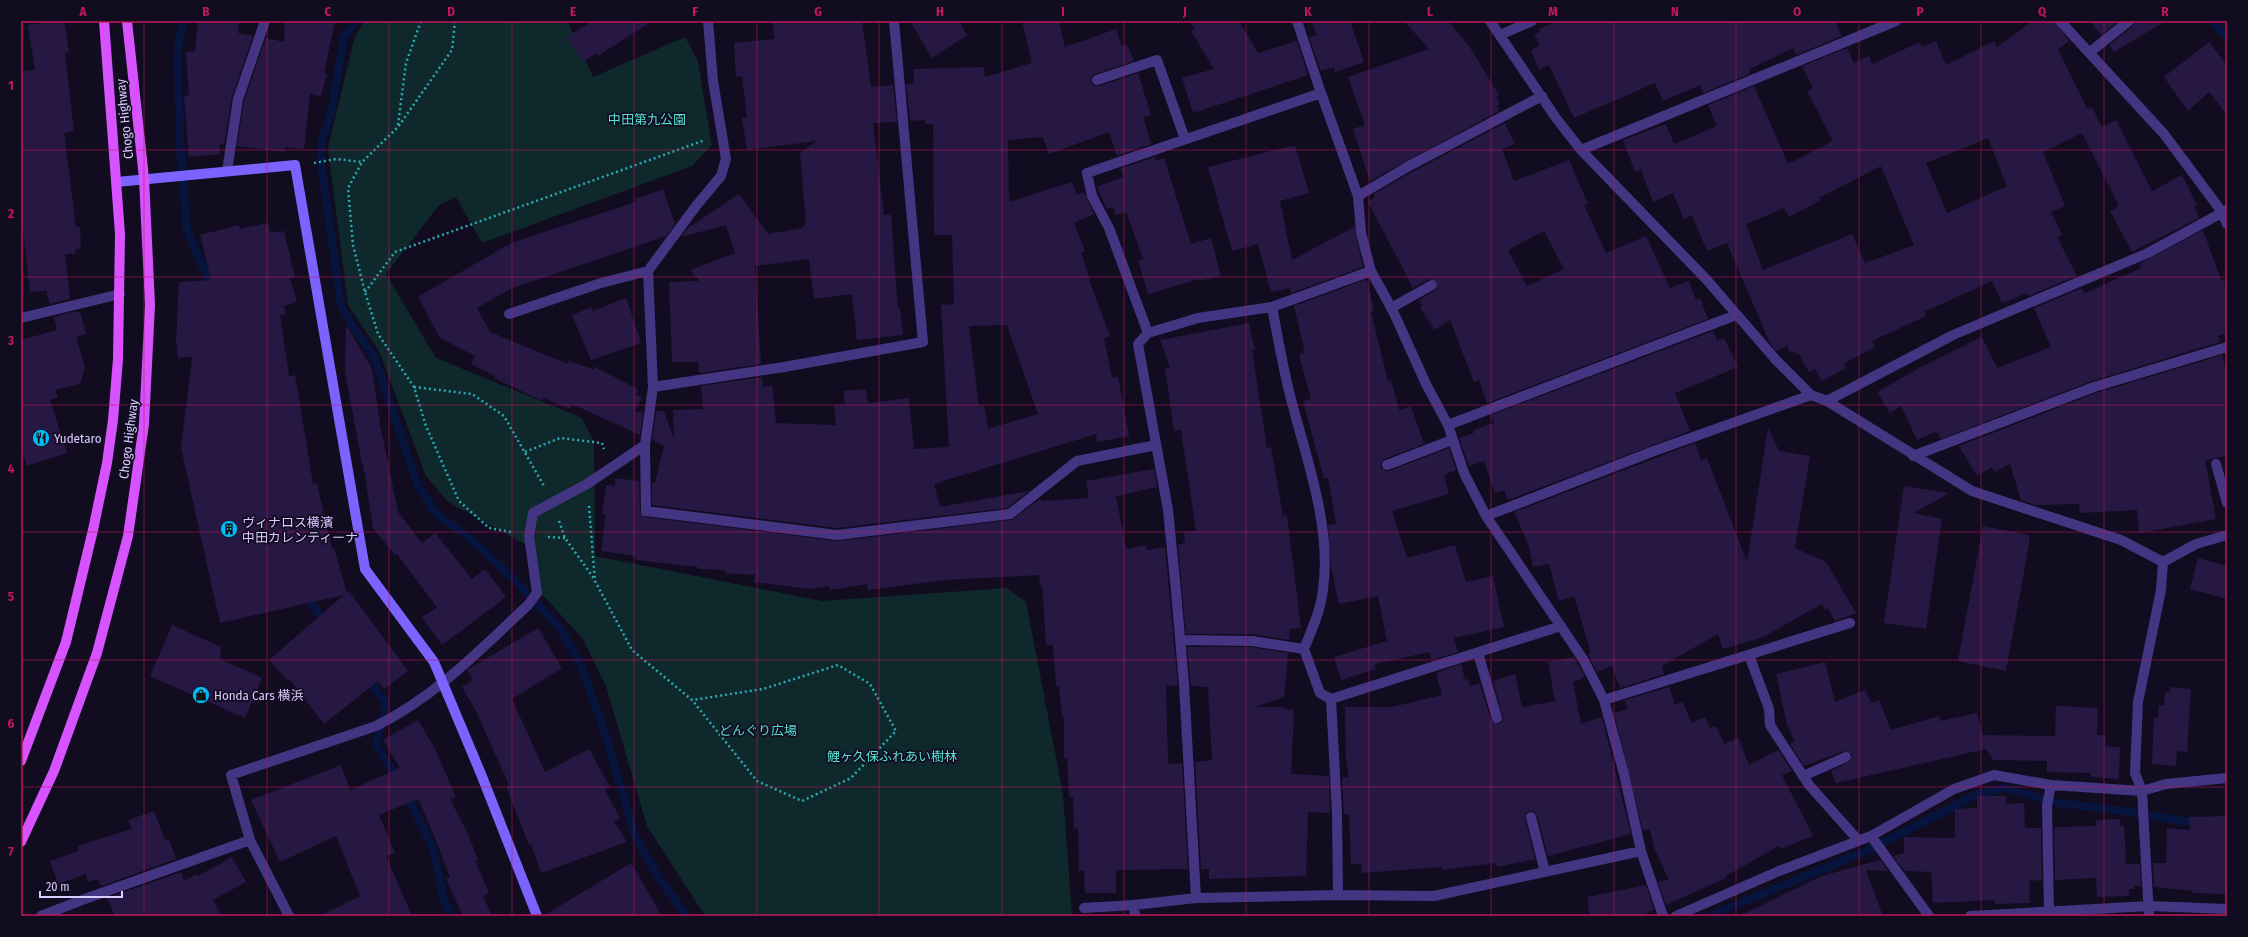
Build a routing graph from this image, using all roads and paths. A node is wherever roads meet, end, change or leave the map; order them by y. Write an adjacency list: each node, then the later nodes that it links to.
1 (104, 21): 27 (main road, Chogo Highway)
2 (127, 21): 26 (main road, Chogo Highway)
3 (265, 21): 25 (street)
4 (421, 21): 19 (path)
5 (455, 21): 19 (path)
6 (708, 21): 20 (street)
7 (894, 21): 44 (street)
8 (1297, 21): 17 (street)
9 (1490, 21): 14 (street)
10 (1532, 21): 14 (street)
11 (1896, 21): 22 (street)
12 (2060, 21): 15 (street)
13 (2129, 21): 15 (street)
14 (1500, 35): 18 (street)
15 (2090, 52): 29 (street)
16 (1097, 80): 21 (street)
17 (1321, 93): 21 (street); 28 (street)
18 (1542, 96): 22 (street); 28 (street)
19 (398, 127): 23 (path)
20 (722, 134): 32 (street); 34 (path)
21 (1184, 139): 41 (street)
22 (1581, 150): 39 (street)
23 (362, 162): 24 (path); 34 (path)
24 (312, 163)
25 (227, 171): 26 (street); 67 (street)
26 (144, 178): 27 (street); 82 (main road, Chogo Highway)
27 (117, 182): 35 (main road, Chogo Highway)
28 (1358, 196): 31 (street)
29 (2224, 211): 30 (street); 46 (street)
30 (2227, 224)
31 (1371, 271): 36 (street); 37 (street)
32 (648, 272): 38 (street); 44 (street)
33 (1432, 284): 37 (street)
34 (365, 292): 43 (path)
35 (120, 294): 40 (street); 73 (main road, Chogo Highway)
36 (1272, 307): 41 (street); 64 (street)
37 (1391, 308): 47 (street)
38 (509, 314)
39 (1736, 315): 45 (street); 47 (street)
40 (21, 318)
41 (1148, 333): 50 (street)
42 (2227, 347): 51 (street)
43 (414, 387): 54 (path); 59 (path)
44 (653, 387): 49 (street)
45 (1811, 395): 46 (street); 57 (street)
46 (1827, 401): 51 (street)
47 (1448, 426): 48 (street)
48 (1452, 440): 53 (street); 57 (street)
49 (645, 445): 50 (street); 54 (street)
50 (1156, 445): 63 (street)
51 (1913, 456): 60 (street)
52 (2216, 464): 56 (street)
53 (1387, 465)
54 (610, 469): 55 (street)
55 (587, 484): 59 (street); 69 (path)
56 (2227, 503)
57 (1486, 516): 62 (street)
58 (2227, 535): 60 (street)
59 (529, 536): 67 (street)
60 (2162, 562): 77 (street)
61 (1850, 623): 66 (street)
62 (1561, 626): 65 (street); 70 (street)
63 (1181, 640): 64 (street); 86 (street)
64 (1304, 649): 68 (street)
65 (1478, 653): 68 (street); 71 (street)
66 (1749, 655): 70 (street); 74 (street)
67 (444, 683): 80 (street); 94 (street)
68 (1331, 699): 85 (street)
69 (692, 700): 69 (path)
70 (1604, 700): 83 (street)
71 (1496, 718)
72 (1846, 757): 74 (street)
73 (21, 761)
74 (1803, 776): 81 (street)
75 (2227, 778): 77 (street)
76 (2050, 790): 77 (street); 79 (street); 91 (street)
77 (2142, 791): 90 (street)
78 (1531, 817): 84 (street)
79 (1870, 836): 81 (street); 98 (street)
80 (250, 840): 92 (street); 93 (street)
81 (1858, 840): 97 (street)
82 (21, 842)
83 (1641, 851): 84 (street); 96 (street)
84 (1545, 872): 85 (street)
85 (1338, 895): 86 (street)
86 (1196, 898): 87 (street)
87 (1134, 905): 88 (street); 95 (street)
88 (1084, 908)
89 (2227, 909): 90 (street)
90 (2149, 911): 91 (street)
91 (2049, 913): 99 (street)
92 (41, 916)
93 (289, 916)
94 (537, 916)
95 (1135, 916)
96 (1663, 916)
97 (1676, 916)
98 (1930, 916)
99 (1970, 916)

